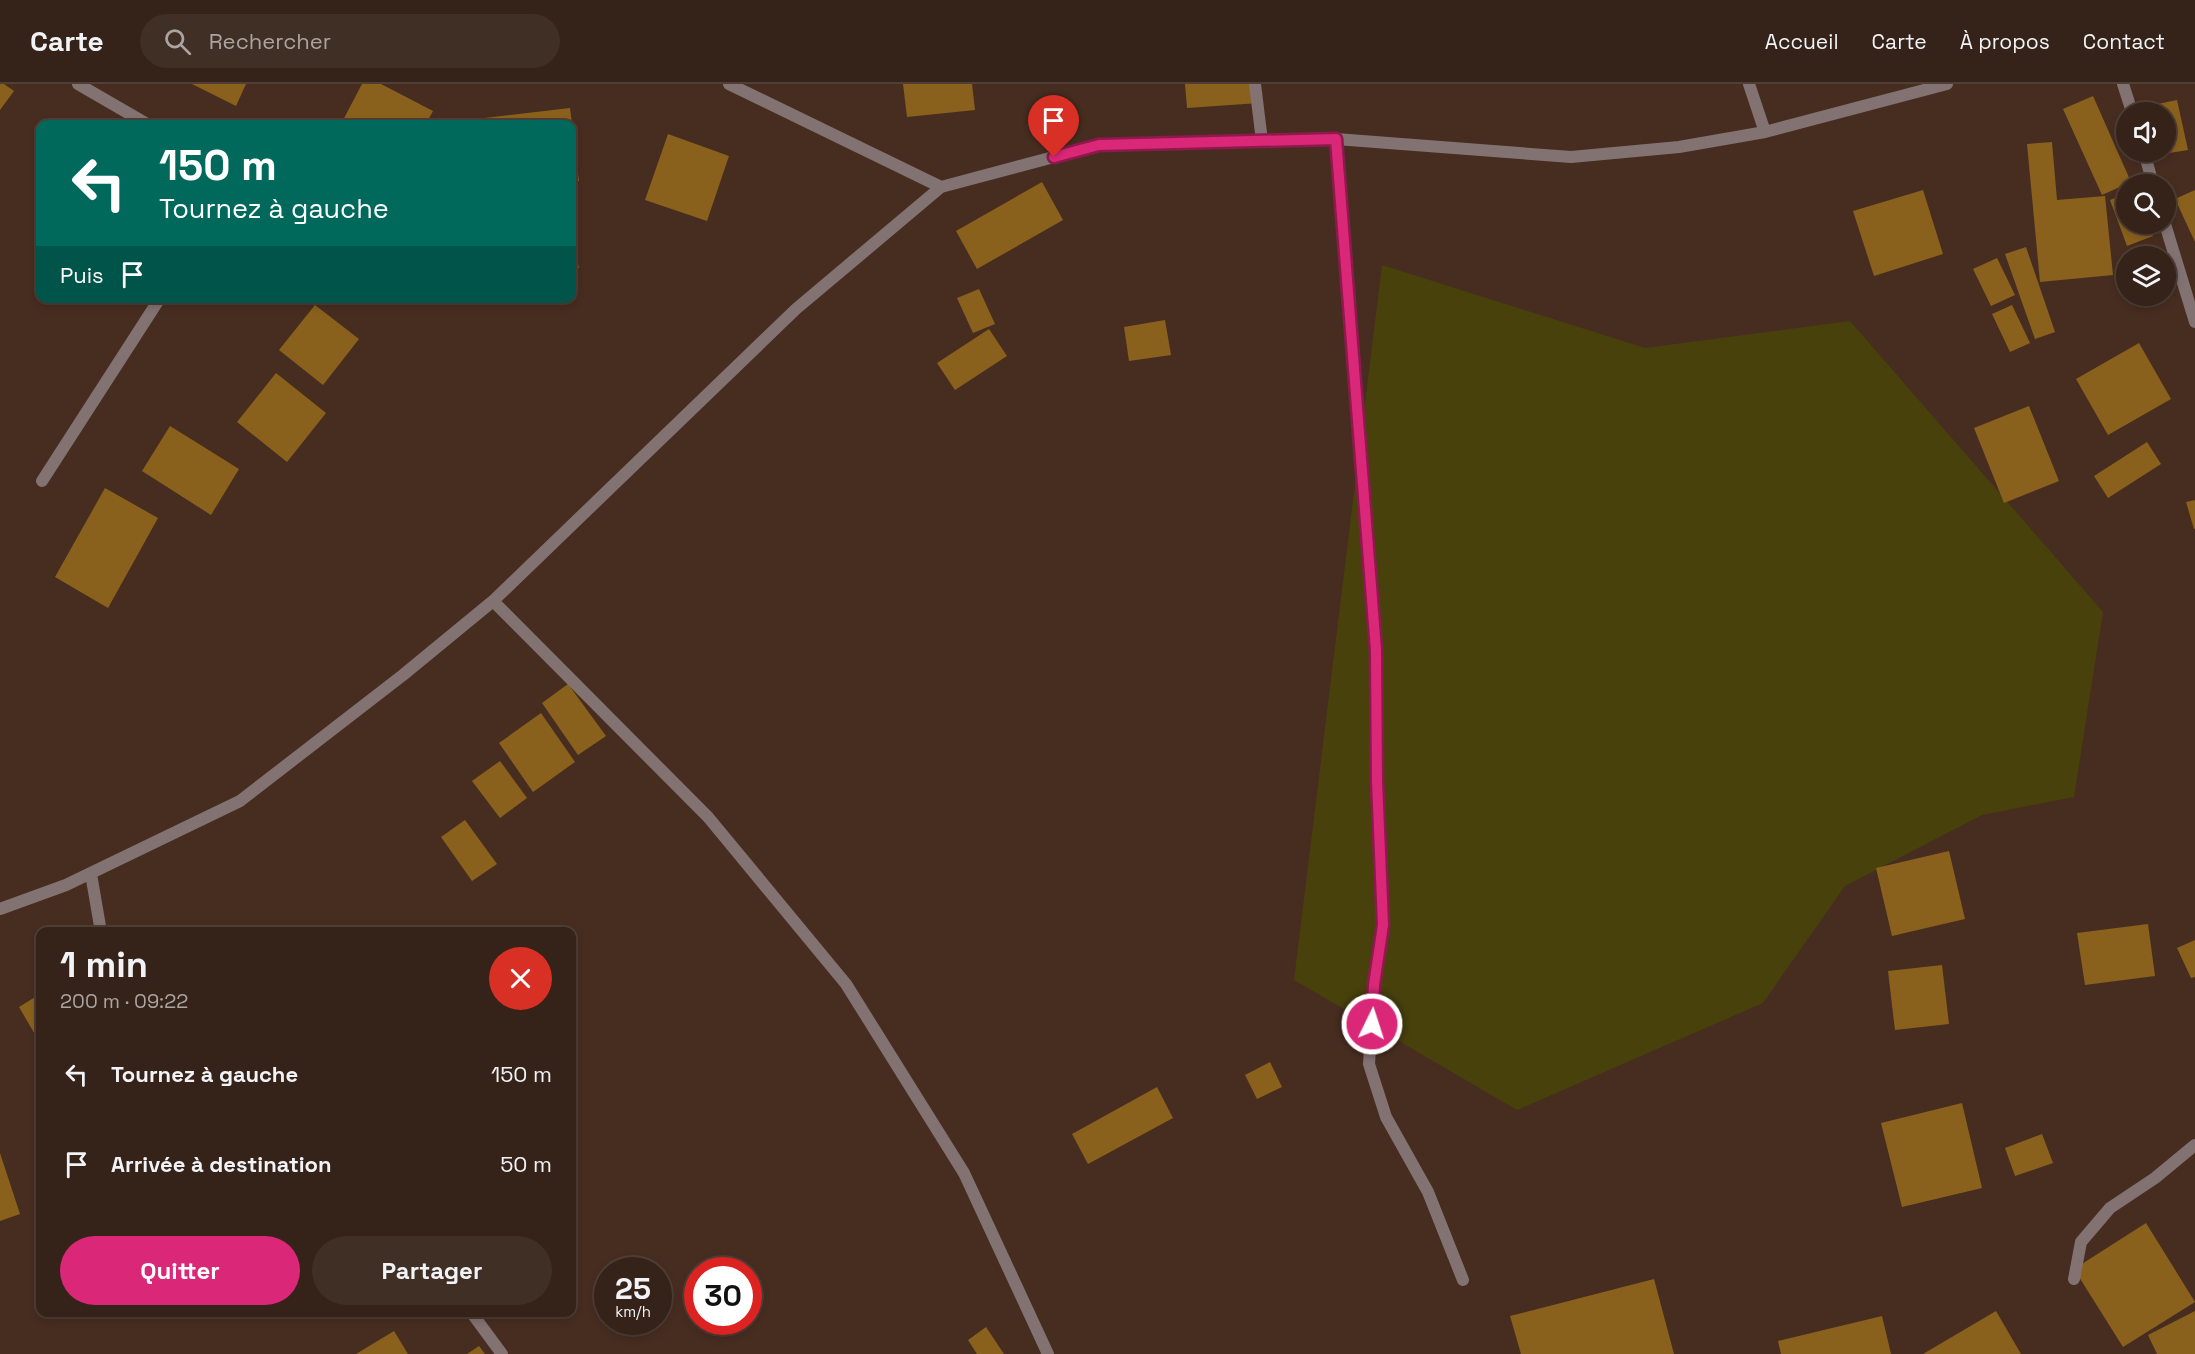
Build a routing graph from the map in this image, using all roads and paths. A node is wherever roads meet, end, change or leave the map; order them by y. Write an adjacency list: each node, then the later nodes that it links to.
1 (78, 84): 8 (street)
2 (729, 84): 12 (street)
3 (1255, 84): 11 (street)
4 (1749, 84): 9 (street)
5 (1947, 84): 9 (street)
6 (2123, 84): 7 (street)
7 (2129, 102)
8 (140, 120)
9 (1765, 132): 10 (street)
10 (1336, 139): 11 (street); 23 (street)
11 (1262, 141): 12 (street)
12 (941, 187): 17 (street)
13 (2168, 234): 15 (street)
14 (157, 303): 16 (street)
15 (2195, 322)
16 (42, 481)
17 (493, 601): 18 (street); 26 (street)
18 (91, 874): 19 (street); 20 (street)
19 (0, 909)
20 (100, 927)
21 (2195, 1145): 22 (street)
22 (2074, 1279)
23 (1463, 1280)
24 (475, 1317): 25 (street)
25 (502, 1354)
26 (1048, 1354)

